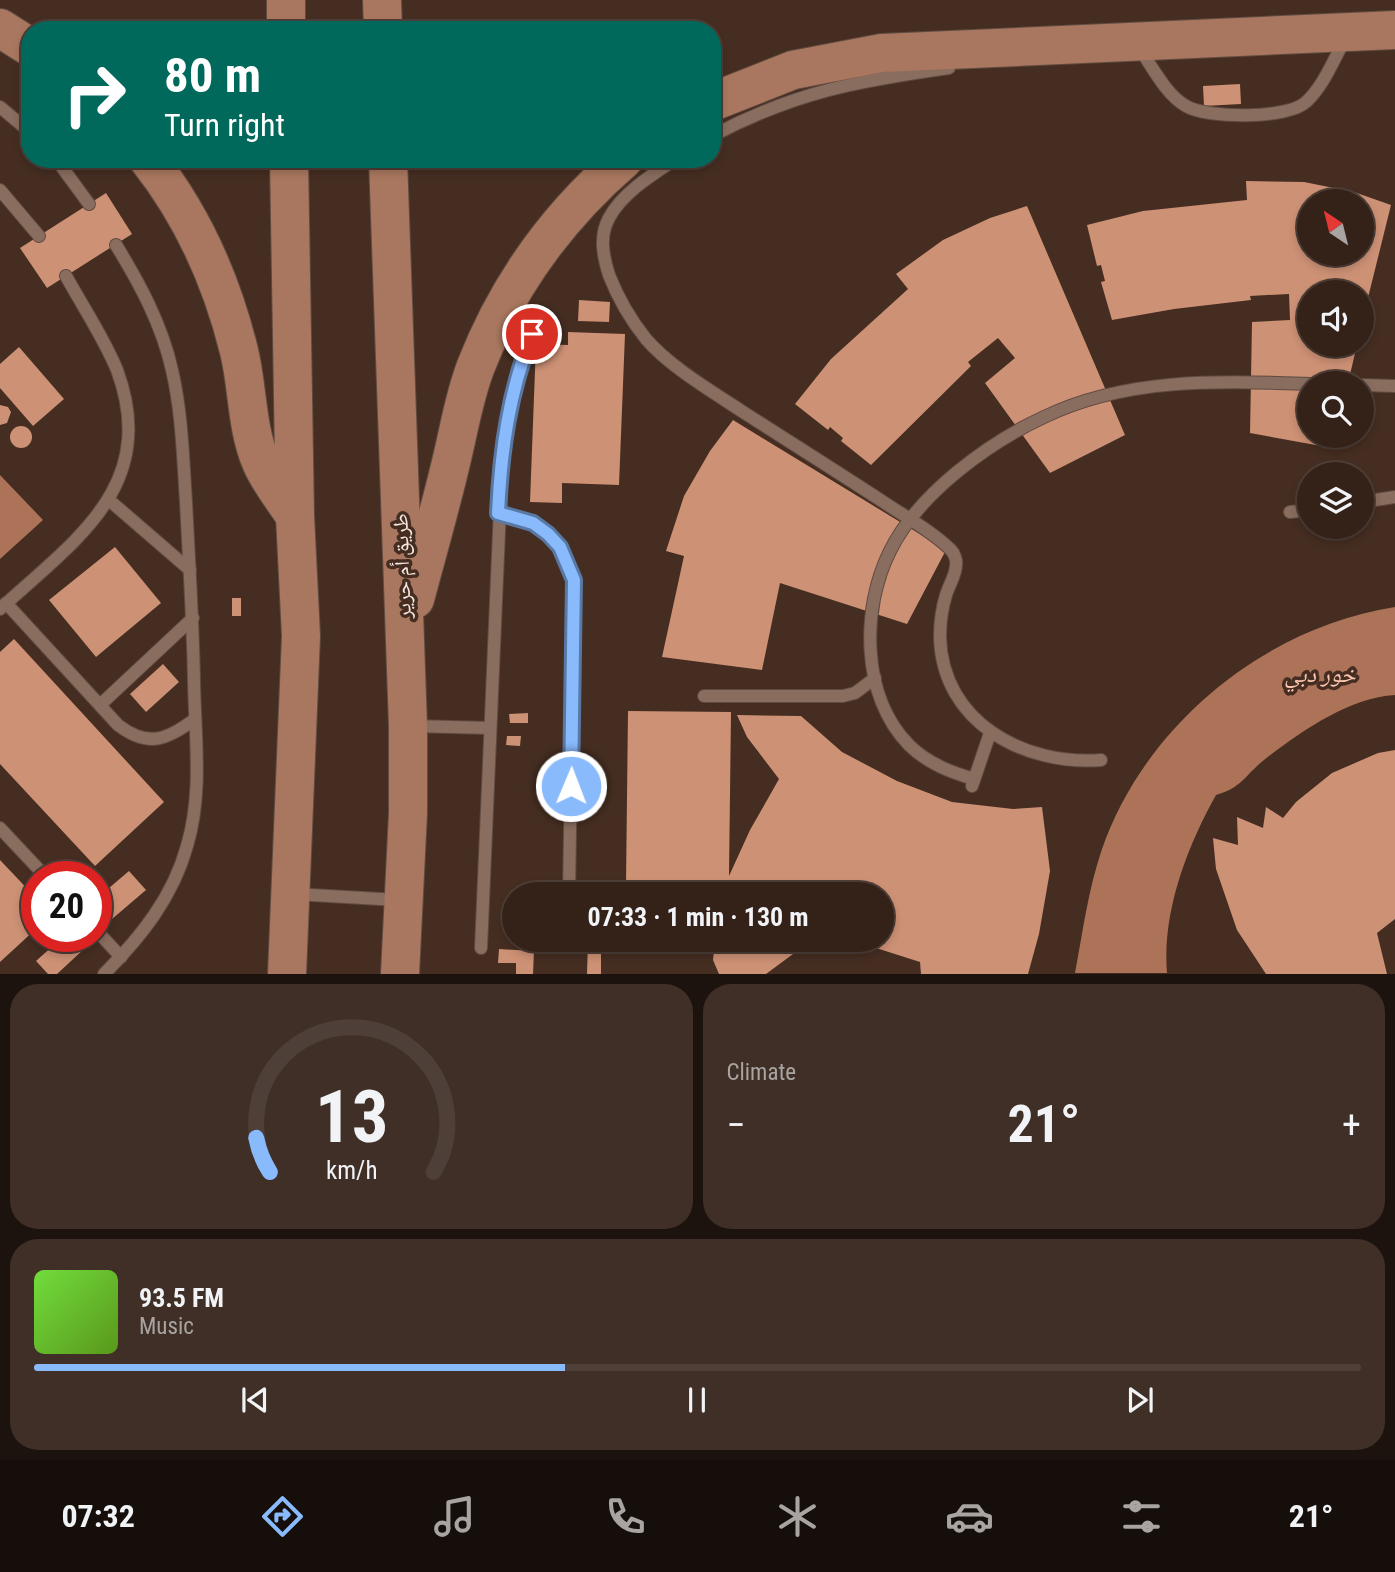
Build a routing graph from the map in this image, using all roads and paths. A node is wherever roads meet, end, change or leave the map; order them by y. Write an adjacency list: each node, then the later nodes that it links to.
1 (286, 0): 3 (main road)
2 (382, 0): 4 (main road)
3 (286, 21)
4 (383, 21)
5 (0, 29): 8 (main road)
6 (1395, 30): 7 (main road)
7 (1349, 32): 9 (main road); 9 (lane)
8 (21, 42)
9 (1123, 43): 10 (lane); 12 (main road)
10 (982, 63)
11 (956, 66): 15 (lane)
12 (721, 98)
13 (0, 107): 14 (lane)
14 (21, 124)
15 (721, 132)
16 (63, 168): 23 (lane)
17 (154, 168): 37 (main road)
18 (289, 168): 37 (main road)
19 (388, 168): 42 (main road, طريق أم حرير)
20 (615, 168): 42 (main road)
21 (664, 168): 38 (lane)
22 (0, 190): 24 (lane)
23 (89, 204)
24 (39, 236)
25 (116, 245): 39 (lane)
26 (66, 276): 32 (lane)
27 (532, 334): 36 (lane)
28 (1297, 384): 38 (lane)
29 (1374, 385): 30 (lane)
30 (1395, 386)
31 (1395, 497): 33 (lane)
32 (109, 500): 39 (lane); 40 (lane)
33 (1374, 500)
34 (1297, 511): 35 (lane)
35 (1290, 512)
36 (498, 513): 48 (lane); 53 (lane)
37 (295, 516): 54 (main road)
38 (912, 520): 43 (lane); 49 (lane)
39 (190, 570): 41 (lane)
40 (3, 606): 45 (lane)
41 (193, 618): 45 (lane); 46 (lane)
42 (405, 638): 47 (main road, طريق أم حرير)
43 (875, 678): 44 (lane); 49 (lane)
44 (704, 696)
45 (100, 705): 46 (lane)
46 (195, 719): 58 (lane)
47 (408, 726): 48 (lane); 55 (main road, طريق أم حرير)
48 (490, 728): 57 (lane)
49 (990, 733): 50 (lane)
50 (1101, 760)
51 (0, 828): 52 (lane)
52 (31, 861)
53 (569, 882)
54 (290, 894): 55 (lane); 60 (main road)
55 (405, 900): 61 (main road, طريق أم حرير)
56 (112, 947): 58 (lane)
57 (481, 948)
58 (121, 957): 59 (lane)
59 (104, 974)
60 (287, 974)
61 (400, 974)

